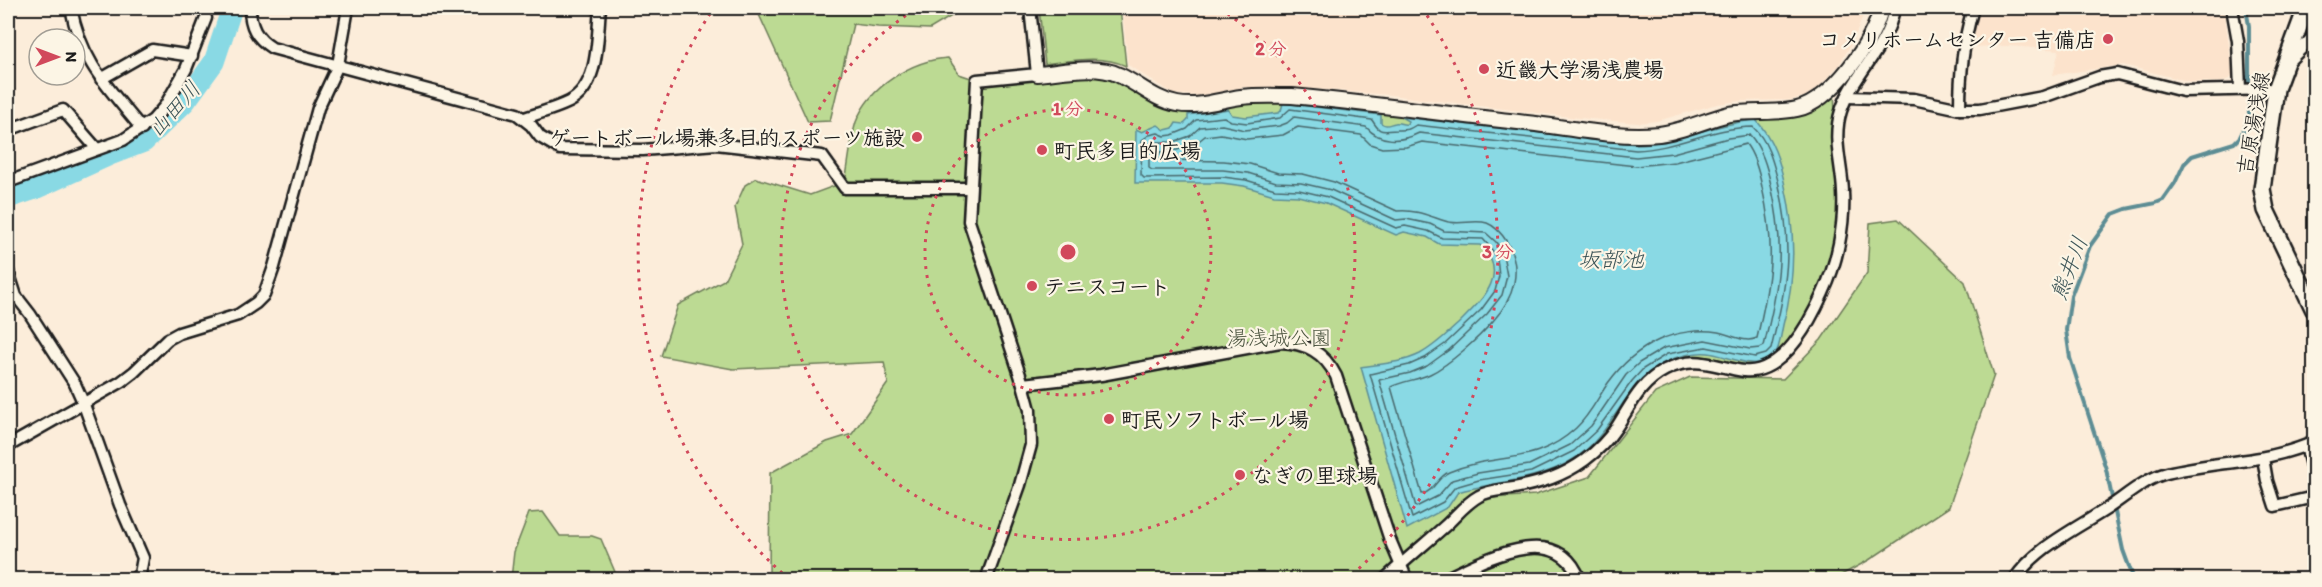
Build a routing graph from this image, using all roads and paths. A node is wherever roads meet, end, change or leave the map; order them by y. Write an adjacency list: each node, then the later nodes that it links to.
1 (71, 8): 17 (street)
2 (250, 8): 14 (street)
3 (348, 8): 14 (street)
4 (600, 8): 22 (street)
5 (1030, 8): 16 (street)
6 (1881, 8): 16 (street)
7 (1894, 8): 20 (street)
8 (1973, 8): 21 (street)
9 (2232, 8): 18 (street)
10 (2306, 8): 15 (main road, 吉原湯浅線)
11 (206, 18): 13 (street)
12 (2314, 36): 15 (street)
13 (192, 56): 17 (street); 23 (street)
14 (338, 65): 22 (street); 31 (street)
15 (2284, 67): 19 (main road, 吉原湯浅線)
16 (1037, 74): 27 (street)
17 (101, 79): 23 (street)
18 (2240, 89): 19 (street); 21 (street)
19 (2276, 89): 29 (main road, 吉原湯浅線)
20 (1847, 96): 21 (street); 37 (street)
21 (1960, 109)
22 (524, 118): 27 (street)
23 (142, 129): 25 (street)
24 (8, 130): 25 (street)
25 (97, 149): 26 (street)
26 (8, 182)
27 (970, 188): 30 (street)
28 (8, 271): 31 (street)
29 (2314, 310)
30 (1023, 384): 37 (street); 39 (street)
31 (83, 402): 33 (street); 38 (street)
32 (2310, 444): 34 (street); 35 (street)
33 (8, 448)
34 (2263, 458): 36 (street); 44 (street)
35 (2314, 477)
36 (2314, 497)
37 (1400, 565): 40 (street); 41 (street)
38 (132, 579)
39 (986, 579)
40 (1384, 579)
41 (1407, 579)
42 (1442, 579): 43 (street)
43 (1580, 579)
44 (2014, 579)

